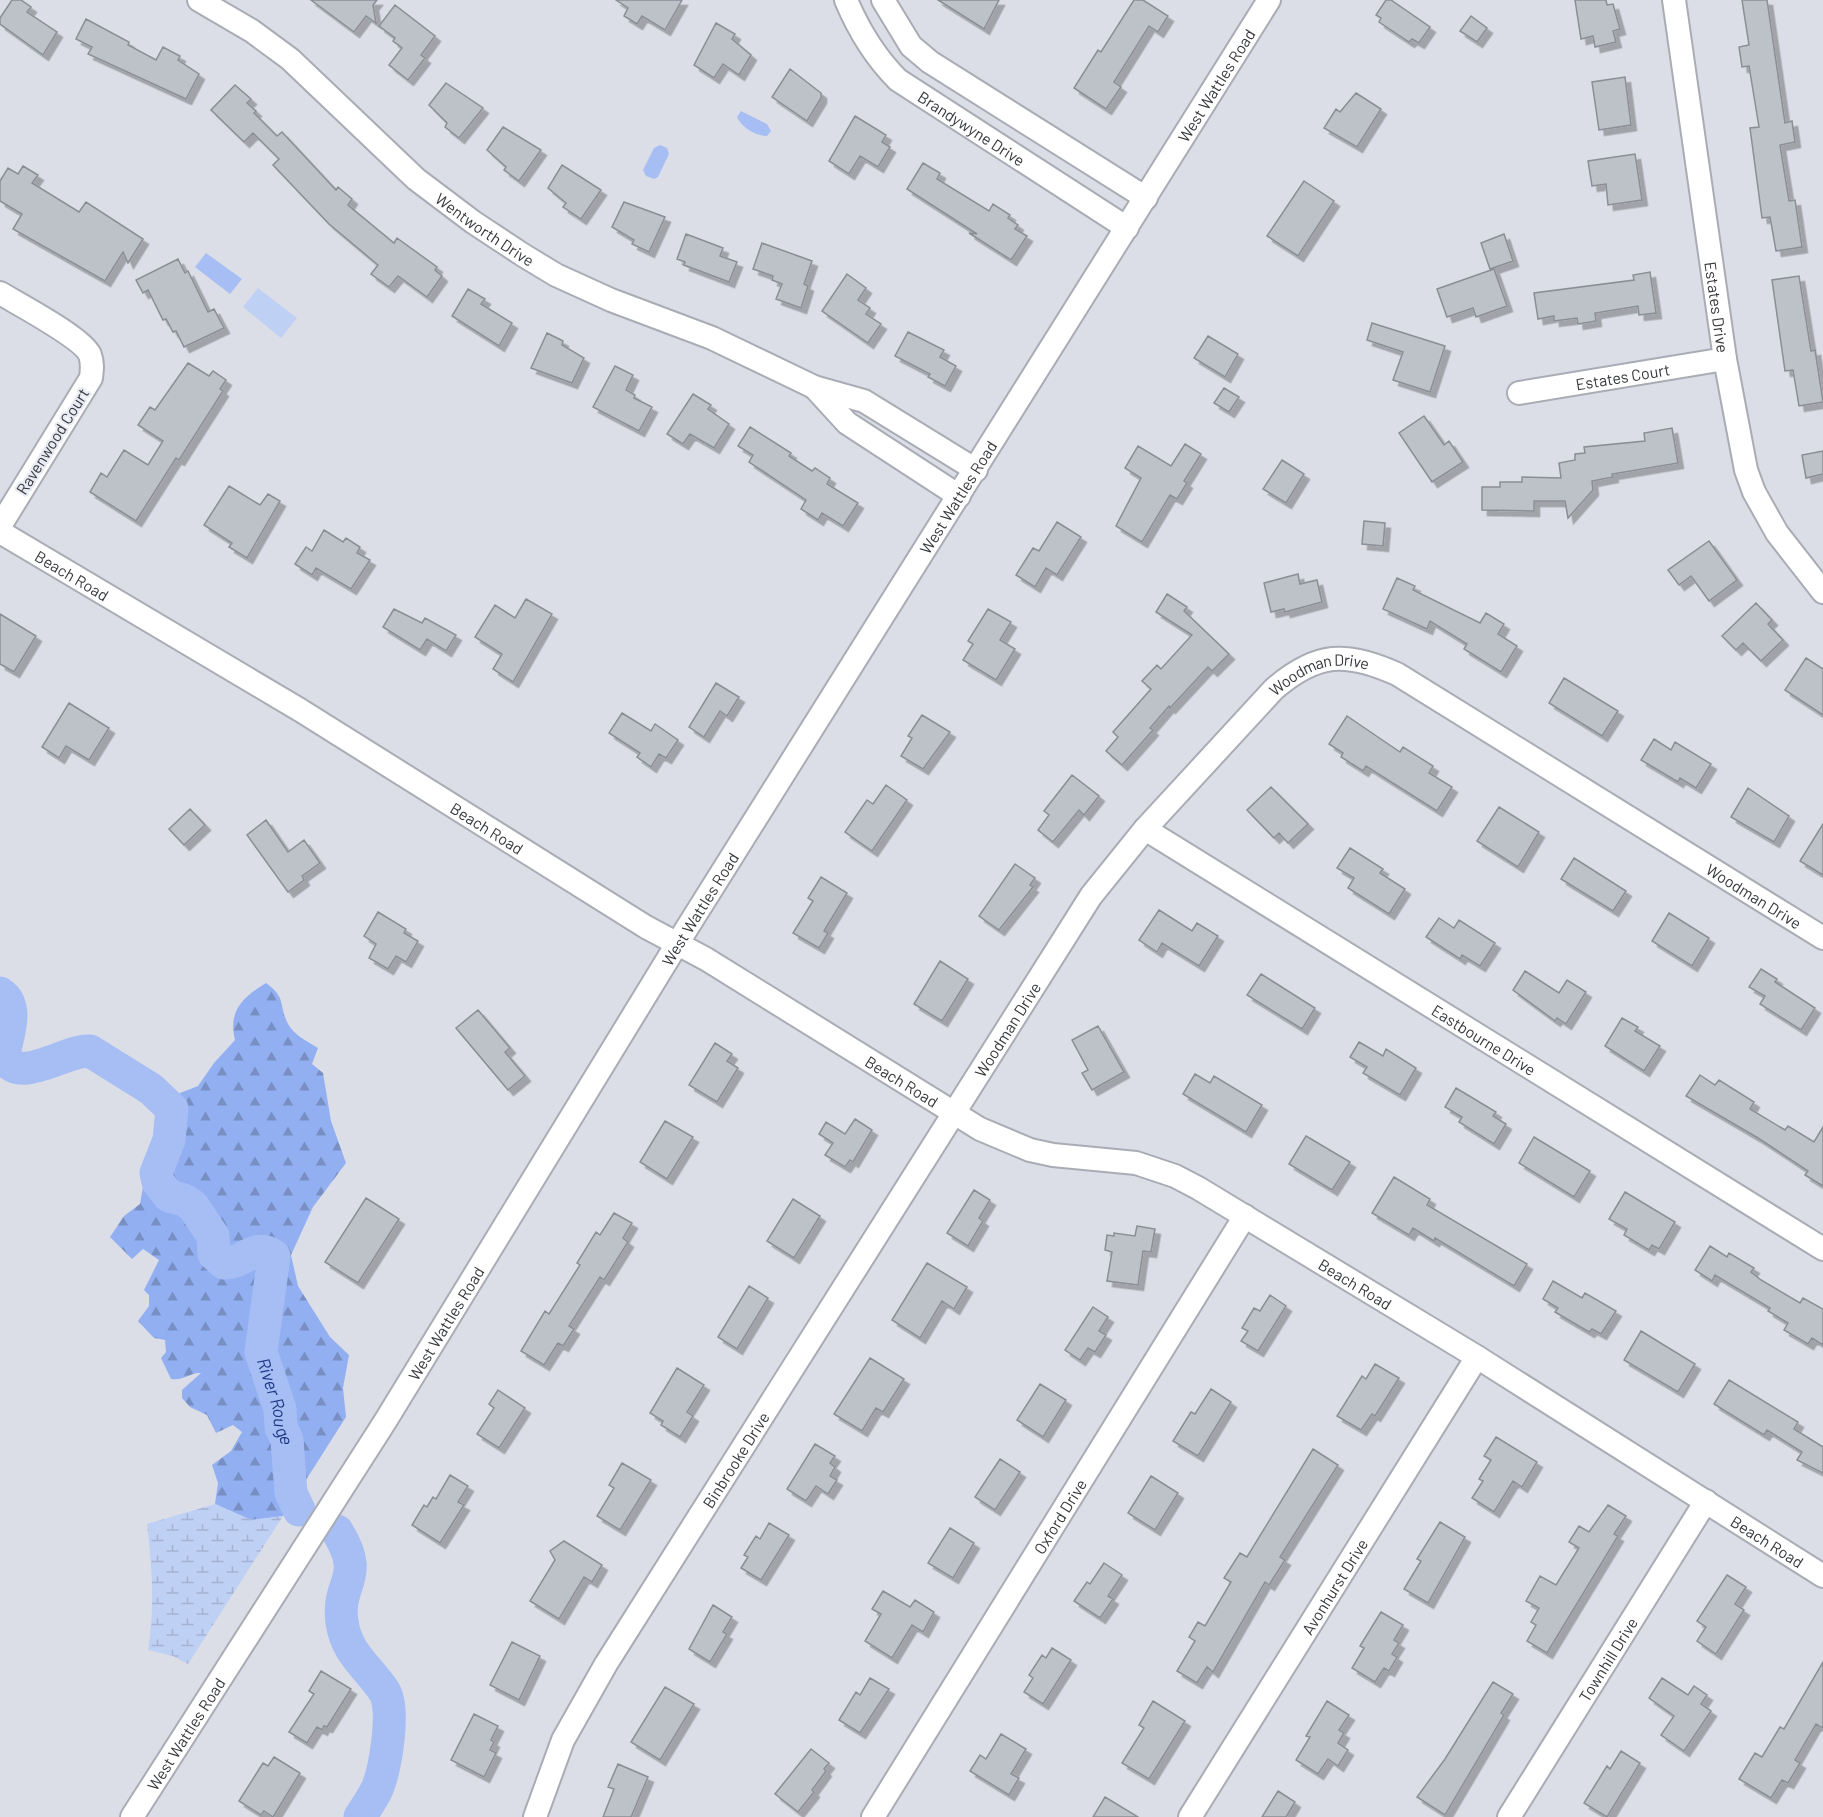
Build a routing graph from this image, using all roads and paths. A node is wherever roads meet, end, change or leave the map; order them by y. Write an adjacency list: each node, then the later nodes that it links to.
1 (199, 0): 10 (street, Wentworth Drive)
2 (846, 0): 7 (street, Brandywyne Drive)
3 (883, 0): 6 (street, Brandywyne Drive)
4 (1269, 0): 6 (street, West Wattles Road)
5 (1674, 0): 9 (street, Estates Drive)
6 (1146, 198): 7 (street, West Wattles Road)
7 (1127, 228): 12 (street, West Wattles Road)
8 (0, 293): 14 (street, Ravenwood Court)
9 (1725, 359): 11 (street, Estates Court); 16 (street, Estates Drive)
10 (814, 387): 12 (street, Wentworth Drive); 13 (street, Wentworth Drive)
11 (1519, 393)
12 (976, 470): 13 (street, West Wattles Road)
13 (959, 496): 19 (street, West Wattles Road)
14 (0, 526)
15 (0, 532): 19 (street, Beach Road)
16 (1823, 592)
17 (1145, 829): 18 (street, Woodman Drive); 20 (street, Woodman Drive); 22 (street, Eastbourne Drive)
18 (1823, 938)
19 (677, 944): 20 (street, Beach Road); 26 (street, West Wattles Road)
20 (953, 1113): 21 (street, Beach Road); 27 (street, Binbrooke Drive)
21 (1245, 1216): 23 (street, Beach Road); 28 (street, Oxford Drive)
22 (1823, 1249)
23 (1477, 1357): 24 (street, Beach Road); 29 (street, Avonhurst Drive)
24 (1706, 1501): 25 (street, Beach Road); 30 (street, Townhill Drive)
25 (1823, 1576)
26 (132, 1817)
27 (535, 1817)
28 (873, 1817)
29 (1190, 1817)
30 (1509, 1817)

